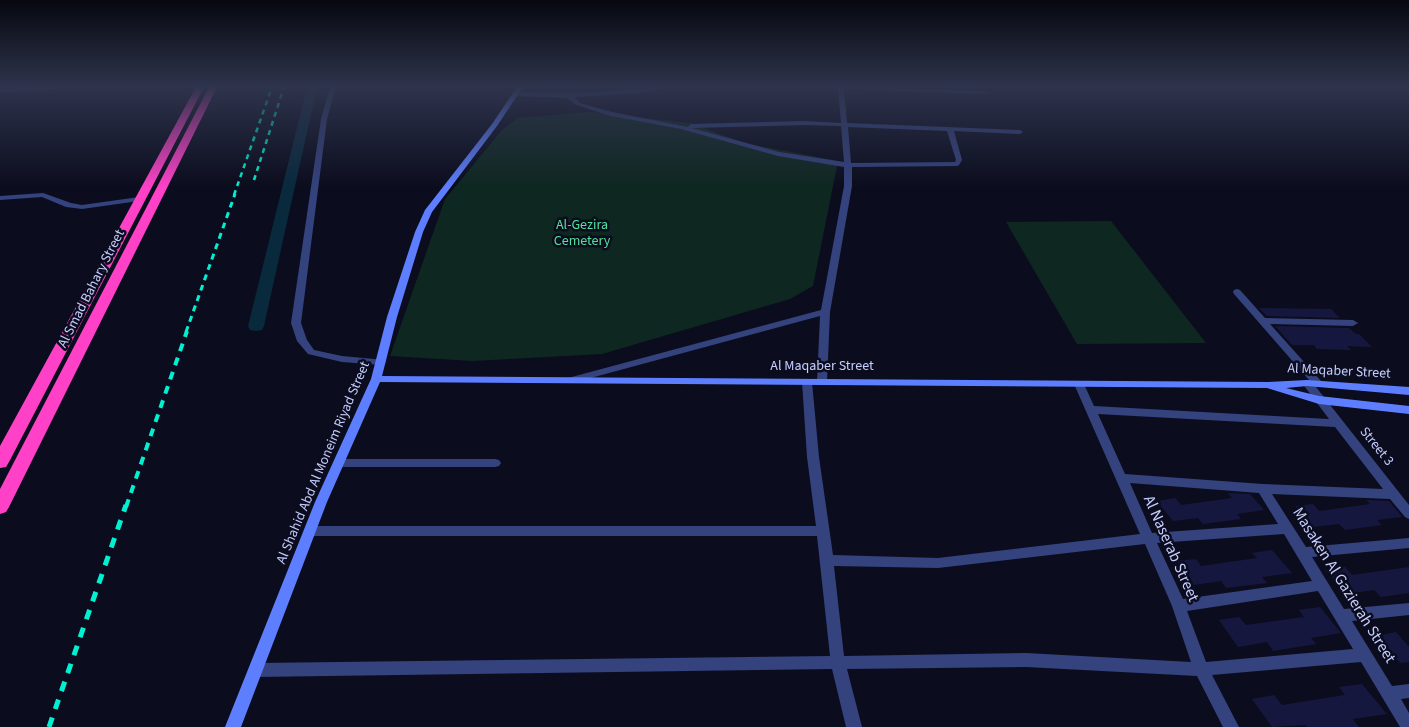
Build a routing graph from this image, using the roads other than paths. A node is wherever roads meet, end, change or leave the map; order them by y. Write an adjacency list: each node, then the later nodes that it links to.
1 (181, 121): 13 (highway, Al Smad Bahary Street)
2 (195, 121): 38 (highway, Al Smad Bahary Street)
3 (324, 121): 18 (street)
4 (498, 121): 18 (street, Al Shahid Abd Al Moneim Riyad Street)
5 (649, 121): 8 (street)
6 (844, 121): 7 (street)
7 (844, 124): 8 (street); 9 (street); 11 (street)
8 (682, 127): 11 (street)
9 (950, 130): 10 (street); 11 (street)
10 (1020, 132)
11 (848, 165): 15 (street)
12 (0, 198): 13 (street)
13 (139, 199): 32 (highway, Al Smad Bahary Street)
14 (1236, 292): 16 (street)
15 (826, 312): 20 (street); 22 (street)
16 (1263, 321): 17 (street); 25 (street)
17 (1352, 323)
18 (381, 362): 19 (street, Al Shahid Abd Al Moneim Riyad Street)
19 (376, 379): 20 (street, Al Maqaber Street); 33 (street, Al Shahid Abd Al Moneim Riyad Street)
20 (572, 380): 21 (street, Al Maqaber Street)
21 (807, 382): 22 (street, Al Maqaber Street); 42 (street)
22 (822, 382): 23 (street, Al Maqaber Street)
23 (1079, 384): 26 (street, Al Maqaber Street); 29 (street, Al Naserab Street)
24 (1307, 384): 25 (street, Al Maqaber Street); 26 (street, Al Maqaber Street); 28 (street, Street 3)
25 (1318, 384): 27 (street, Al Maqaber Street)
26 (1268, 385): 28 (street, Al Maqaber Street)
27 (1409, 391)
28 (1319, 400): 30 (street, Al Maqaber Street); 31 (street, Street 3)
29 (1090, 410): 31 (street); 35 (street, Al Naserab Street)
30 (1409, 410)
31 (1337, 422): 37 (street, Street 3)
32 (0, 462)
33 (339, 463): 34 (street); 41 (street, Al Shahid Abd Al Moneim Riyad Street)
34 (495, 463)
35 (1122, 478): 36 (street); 43 (street, Al Naserab Street)
36 (1262, 489): 37 (street); 40 (street, Masaken Al Gazierah Street)
37 (1394, 494): 39 (street, Street 3)
38 (0, 507)
39 (1409, 514)
40 (1287, 529): 43 (street); 45 (street, Masaken Al Gazierah Street)
41 (310, 531): 42 (street); 54 (street, Al Shahid Abd Al Moneim Riyad Street)
42 (823, 532): 46 (street)
43 (1148, 538): 46 (street); 48 (street, Al Naserab Street)
44 (1409, 542): 45 (street)
45 (1302, 553): 47 (street, Masaken Al Gazierah Street)
46 (827, 560): 52 (street)
47 (1321, 585): 48 (street); 50 (street, Masaken Al Gazierah Street)
48 (1178, 606): 53 (street, Al Naserab Street)
49 (1409, 609): 50 (street)
50 (1341, 616): 51 (street, Masaken Al Gazierah Street)
51 (1364, 655): 53 (street); 56 (street, Masaken Al Gazierah Street)
52 (838, 663): 53 (street); 54 (street); 58 (street)
53 (1201, 669): 59 (street, Al Naserab Street)
54 (256, 670): 57 (street, Al Shahid Abd Al Moneim Riyad Street)
55 (1409, 691): 56 (street)
56 (1389, 694): 60 (street, Masaken Al Gazierah Street)
57 (233, 727)
58 (854, 727)
59 (1231, 727)
60 (1409, 727)

